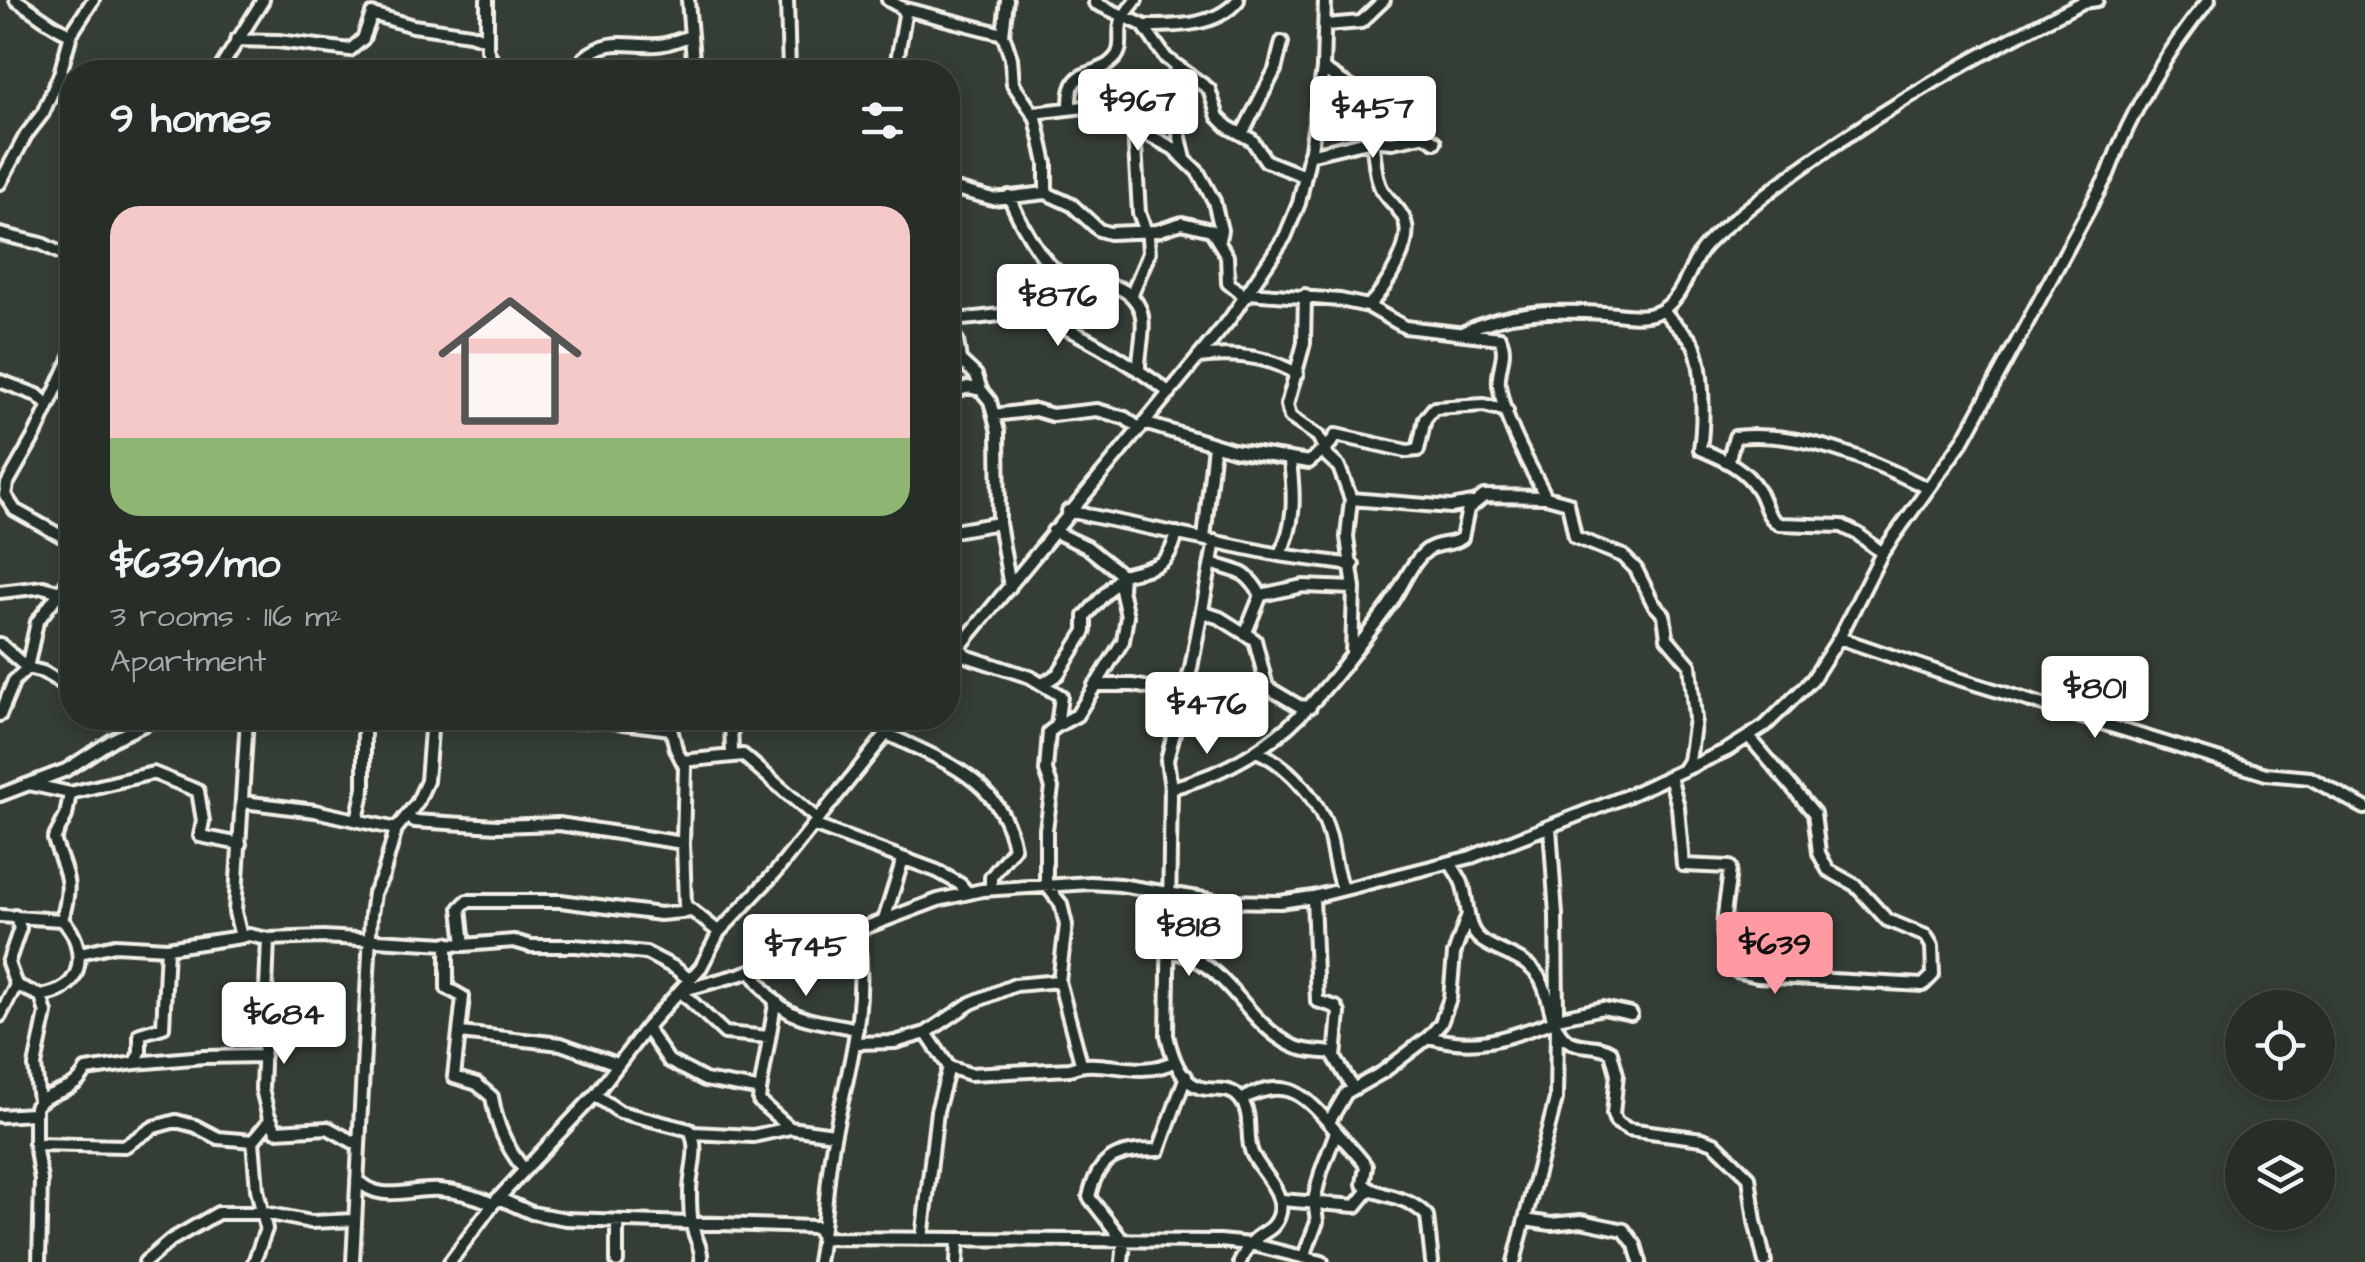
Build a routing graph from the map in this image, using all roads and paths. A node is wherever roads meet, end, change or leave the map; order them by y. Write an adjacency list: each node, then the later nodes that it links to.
1 (16, 0): 20 (street)
2 (93, 0): 20 (street)
3 (262, 0): 23 (street)
4 (487, 0): 24 (street)
5 (688, 0): 22 (street)
6 (787, 0): 31 (street)
7 (888, 0): 16 (street)
8 (1006, 0): 21 (street)
9 (1096, 0): 17 (street)
10 (1136, 0): 17 (street)
11 (1238, 0): 19 (street)
12 (1325, 0): 18 (street)
13 (1384, 0): 18 (street)
14 (2098, 0): 56 (street)
15 (2210, 0): 78 (street)
16 (902, 8): 21 (street); 32 (street)
17 (1126, 16): 19 (street); 36 (street)
18 (1326, 25): 34 (street)
19 (1144, 26): 33 (street)
20 (71, 34): 26 (street)
21 (1003, 34): 37 (street)
22 (690, 36): 29 (street); 30 (street)
23 (236, 40): 24 (street); 27 (street)
24 (487, 40): 28 (street)
25 (1282, 42): 39 (street)
26 (64, 60)
27 (225, 60)
28 (490, 60)
29 (584, 60)
30 (693, 60)
31 (789, 60)
32 (897, 60)
33 (1176, 66): 39 (street); 42 (street)
34 (1323, 69): 40 (street); 41 (street)
35 (60, 74): 44 (street)
36 (1070, 107): 37 (street); 38 (street)
37 (1033, 113): 46 (street)
38 (1134, 129): 42 (street); 48 (street)
39 (1242, 134): 43 (street)
40 (1372, 140): 41 (street); 55 (street)
41 (1309, 155): 43 (street)
42 (1186, 160): 50 (street)
43 (1304, 176): 52 (street)
44 (0, 183)
45 (960, 192): 47 (street)
46 (1046, 193): 47 (street); 48 (street)
47 (1009, 196): 53 (street)
48 (1145, 231): 50 (street); 53 (street)
49 (0, 234): 51 (street)
50 (1219, 240): 52 (street)
51 (60, 253)
52 (1247, 295): 54 (street); 61 (street)
53 (1130, 296): 63 (street)
54 (1305, 296): 55 (street); 64 (street)
55 (1368, 306): 59 (street)
56 (1663, 309): 57 (street); 77 (street)
57 (1507, 315): 59 (street); 60 (street)
58 (960, 321): 63 (street)
59 (1463, 332): 60 (street)
60 (1500, 338): 71 (street)
61 (1198, 357): 64 (street); 69 (street)
62 (960, 360): 68 (street)
63 (1140, 371): 69 (street)
64 (1297, 374): 75 (street)
65 (60, 380): 70 (street)
66 (0, 381): 70 (street)
67 (960, 390): 68 (street)
68 (981, 390): 72 (street)
69 (1170, 392): 73 (street)
70 (48, 405): 79 (street)
71 (1507, 412): 75 (street); 80 (street)
72 (994, 415): 73 (street); 84 (street)
73 (1142, 426): 74 (street); 83 (street)
74 (1214, 446): 76 (street); 89 (street)
75 (1324, 451): 76 (street); 81 (street)
76 (1290, 462): 91 (street)
77 (1728, 462): 78 (street); 90 (street)
78 (1927, 488): 90 (street)
79 (2, 497): 88 (street)
80 (1546, 497): 82 (street); 127 (street)
81 (1351, 499): 82 (street); 93 (street)
82 (1480, 501): 106 (street)
83 (1068, 511): 86 (street); 87 (street)
84 (999, 523): 85 (street); 95 (street)
85 (960, 530)
86 (1053, 531): 94 (street); 95 (street)
87 (1177, 534): 89 (street); 94 (street)
88 (60, 536)
89 (1209, 540): 91 (street); 92 (street)
90 (1882, 553): 102 (street)
91 (1279, 555): 93 (street)
92 (1212, 563): 99 (street); 100 (street)
93 (1353, 565): 96 (street)
94 (1122, 575): 109 (street); 110 (street)
95 (1010, 586): 104 (street)
96 (1354, 588): 99 (street); 106 (street)
97 (0, 592): 98 (street)
98 (60, 592): 107 (street)
99 (1260, 595): 101 (street)
100 (1202, 612): 101 (street); 111 (street)
101 (1246, 632): 112 (street)
102 (1840, 638): 123 (street); 134 (street)
103 (0, 644): 107 (street)
104 (960, 647)
105 (960, 649): 109 (street)
106 (1352, 655): 112 (street)
107 (27, 668): 108 (street); 113 (street)
108 (60, 682)
109 (1043, 684): 114 (street)
110 (1094, 685): 111 (street); 114 (street)
111 (1184, 694): 130 (street)
112 (1310, 707): 124 (street)
113 (0, 715)
114 (1057, 726): 144 (street)
115 (131, 730): 129 (street)
116 (246, 730): 133 (street)
117 (364, 730): 136 (street)
118 (431, 730): 135 (street)
119 (672, 730): 126 (street)
120 (731, 730): 125 (street)
121 (883, 730): 122 (street)
122 (886, 732): 137 (street); 145 (street)
123 (1749, 737): 127 (street); 128 (street)
124 (1256, 751): 130 (street); 146 (street)
125 (732, 755): 126 (street); 137 (street)
126 (682, 761): 140 (street)
127 (1684, 770): 128 (street)
128 (1670, 776): 138 (street)
129 (29, 784): 131 (street); 132 (street)
130 (1171, 788): 148 (street)
131 (70, 793): 141 (street); 154 (street)
132 (0, 795)
133 (243, 802): 136 (street); 141 (street)
134 (2365, 808)
135 (408, 817): 139 (street); 140 (street)
136 (357, 820): 139 (street)
137 (815, 822): 142 (street); 157 (street)
138 (1550, 827): 143 (street); 175 (street)
139 (396, 829): 160 (street)
140 (683, 843): 150 (street)
141 (240, 844): 158 (street)
142 (903, 860): 147 (street); 155 (street)
143 (1450, 862): 146 (street); 153 (street)
144 (1046, 884): 145 (street); 148 (street); 168 (street)
145 (991, 888): 147 (street)
146 (1342, 889): 149 (street)
147 (966, 892): 155 (street)
148 (1168, 894): 149 (street); 164 (street)
149 (1313, 897): 184 (street)
150 (692, 911): 157 (street); 162 (street)
151 (0, 916): 152 (street)
152 (15, 916): 154 (street); 169 (street)
153 (1468, 916): 175 (street); 180 (street)
154 (62, 920): 165 (street)
155 (884, 920): 156 (street)
156 (858, 928): 166 (street); 177 (street)
157 (719, 932): 167 (street)
158 (241, 937): 159 (street); 163 (street)
159 (268, 939): 160 (street); 183 (street)
160 (368, 941): 161 (street); 205 (street)
161 (448, 943): 162 (street); 179 (street)
162 (464, 945): 167 (street)
163 (167, 948): 165 (street); 186 (street)
164 (1170, 950): 184 (street); 185 (street)
165 (80, 953): 171 (street)
166 (750, 972): 170 (street); 172 (street)
167 (690, 980): 170 (street)
168 (1059, 982): 178 (street); 187 (street)
169 (16, 985): 171 (street); 174 (street)
170 (680, 991): 176 (street); 181 (street)
171 (42, 996): 195 (street)
172 (775, 1004): 177 (street); 181 (street)
173 (1631, 1014): 175 (street)
174 (0, 1016)
175 (1556, 1023): 180 (street); 214 (street); 238 (street)
176 (646, 1028): 188 (street); 192 (street)
177 (858, 1029): 182 (street)
178 (926, 1032): 182 (street); 189 (street)
179 (460, 1033): 188 (street); 206 (street)
180 (1430, 1036): 191 (street)
181 (769, 1037): 192 (street)
182 (855, 1043): 202 (street)
183 (264, 1056): 186 (street); 198 (street)
184 (1335, 1058): 191 (street)
185 (1174, 1061): 187 (street); 190 (street)
186 (135, 1062): 195 (street)
187 (1081, 1063): 189 (street)
188 (616, 1064): 193 (street)
189 (949, 1067): 218 (street)
190 (1186, 1076): 194 (street); 220 (street)
191 (1353, 1088): 199 (street)
192 (760, 1091): 200 (street)
193 (595, 1094): 201 (street); 206 (street)
194 (1241, 1100): 199 (street); 209 (street)
195 (39, 1101): 196 (street)
196 (33, 1114): 197 (street); 204 (street)
197 (0, 1116)
198 (270, 1120): 203 (street); 205 (street)
199 (1332, 1127): 208 (street); 210 (street)
200 (790, 1128): 201 (street); 202 (street)
201 (693, 1134): 216 (street)
202 (834, 1134): 217 (street)
203 (253, 1140): 204 (street); 212 (street)
204 (35, 1144): 223 (street)
205 (357, 1144): 207 (street)
206 (523, 1168): 211 (street)
207 (357, 1180): 211 (street); 213 (street)
208 (1368, 1190): 210 (street); 235 (street)
209 (1280, 1200): 210 (street); 221 (street)
210 (1314, 1200): 222 (street)
211 (496, 1201): 215 (street); 227 (street)
212 (265, 1213): 213 (street); 224 (street); 225 (street)
213 (354, 1220): 226 (street)
214 (1525, 1220): 236 (street); 237 (street)
215 (617, 1221): 216 (street); 228 (street)
216 (692, 1224): 217 (street); 229 (street)
217 (823, 1238): 218 (street); 230 (street)
218 (922, 1239): 219 (street)
219 (958, 1240): 220 (street); 231 (street)
220 (1124, 1242): 221 (street); 232 (street)
221 (1250, 1244): 222 (street); 233 (street)
222 (1302, 1258): 234 (street)
223 (39, 1262)
224 (145, 1262)
225 (254, 1262)
226 (353, 1262)
227 (450, 1262)
228 (617, 1262)
229 (702, 1262)
230 (818, 1262)
231 (957, 1262)
232 (1122, 1262)
233 (1240, 1262)
234 (1322, 1262)
235 (1432, 1262)
236 (1514, 1262)
237 (1640, 1262)
238 (1766, 1262)

